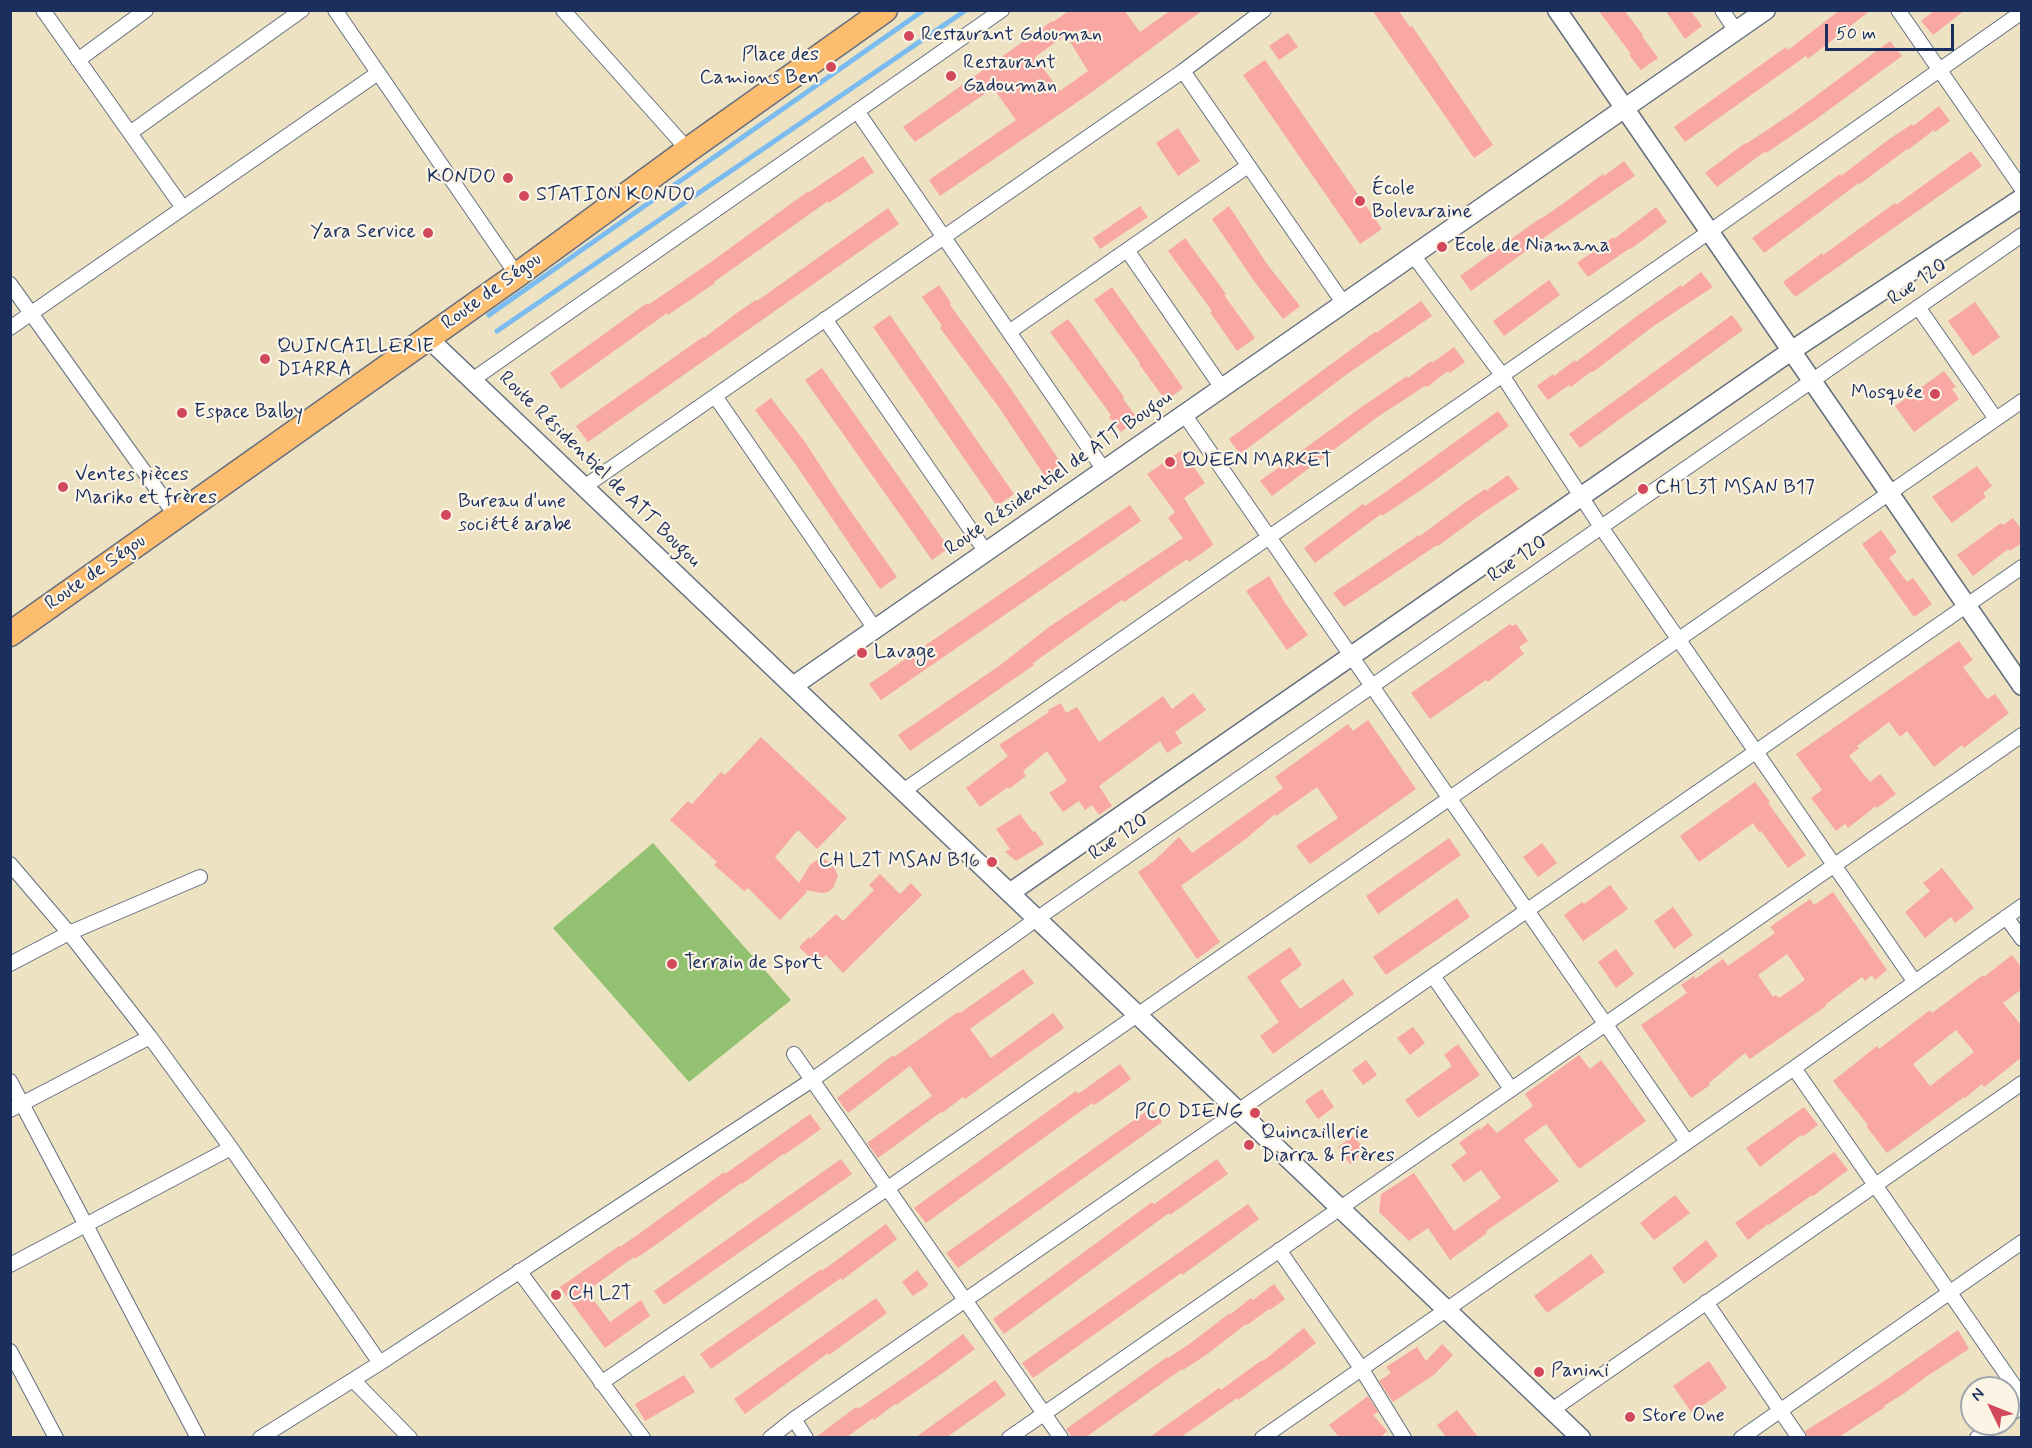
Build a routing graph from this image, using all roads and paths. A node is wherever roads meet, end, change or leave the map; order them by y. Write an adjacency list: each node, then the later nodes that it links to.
1 (43, 10): 15 (street)
2 (146, 10): 15 (street)
3 (302, 10): 21 (street)
4 (334, 10): 18 (street)
5 (563, 10): 22 (street)
6 (885, 10): 22 (highway, Route de Ségou)
7 (1002, 10): 20 (street)
8 (1264, 10): 16 (street)
9 (1557, 10): 19 (street)
10 (1722, 10): 14 (street)
11 (1766, 10): 14 (street, Route Résidentiel de ATT Bougou)
12 (1898, 10): 17 (street)
13 (2022, 12): 17 (street)
14 (1736, 31): 19 (street, Route Résidentiel de ATT Bougou)
15 (78, 60): 21 (street)
16 (1183, 70): 23 (street); 29 (street)
17 (1940, 71): 24 (street); 27 (street)
18 (378, 73): 26 (street); 32 (street)
19 (1625, 109): 27 (street); 31 (street, Route Résidentiel de ATT Bougou)
20 (857, 111): 29 (street); 43 (street)
21 (130, 133): 26 (street)
22 (688, 150): 32 (highway, Route de Ségou)
23 (1248, 166): 30 (street); 34 (street)
24 (2022, 189)
25 (2022, 198): 41 (street)
26 (183, 208): 36 (street)
27 (1709, 232): 41 (street); 42 (street)
28 (2022, 235): 35 (street, Rue 120)
29 (944, 237): 37 (street); 39 (street)
30 (1127, 250): 39 (street); 45 (street)
31 (1413, 255): 34 (street, Route Résidentiel de ATT Bougou); 42 (street)
32 (517, 275): 40 (highway, Route de Ségou)
33 (10, 284): 36 (street)
34 (1344, 304): 45 (street, Route Résidentiel de ATT Bougou)
35 (1918, 307): 44 (street, Rue 120); 49 (street)
36 (32, 314): 38 (street); 54 (street)
37 (825, 319): 46 (street); 57 (street)
38 (10, 328)
39 (1009, 332): 50 (street)
40 (428, 338): 43 (street, Route Résidentiel de ATT Bougou); 54 (highway, Route de Ségou)
41 (1791, 351): 44 (street); 53 (street)
42 (1502, 375): 53 (street); 56 (street)
43 (472, 380): 51 (street, Route Résidentiel de ATT Bougou)
44 (1812, 381): 52 (street); 55 (street, Rue 120)
45 (1222, 388): 48 (street, Route Résidentiel de ATT Bougou)
46 (715, 396): 51 (street); 60 (street)
47 (2022, 401): 49 (street)
48 (1184, 414): 50 (street, Route Résidentiel de ATT Bougou); 56 (street)
49 (1996, 419): 52 (street)
50 (1104, 470): 57 (street, Route Résidentiel de ATT Bougou)
51 (584, 487): 64 (street, Route Résidentiel de ATT Bougou)
52 (1890, 493): 59 (street); 62 (street)
53 (1581, 495): 55 (street); 63 (street)
54 (176, 516): 61 (highway, Route de Ségou)
55 (1601, 526): 62 (street); 65 (street, Rue 120)
56 (1269, 537): 63 (street); 69 (street)
57 (986, 552): 60 (street, Route Résidentiel de ATT Bougou)
58 (2022, 567): 59 (street)
59 (1966, 606): 66 (street); 68 (street)
60 (875, 629): 64 (street, Route Résidentiel de ATT Bougou)
61 (10, 634)
62 (1679, 638): 68 (street); 70 (street)
63 (1350, 656): 65 (street); 74 (street)
64 (793, 686): 69 (street)
65 (1371, 686): 70 (street); 78 (street, Rue 120)
66 (2022, 686)
67 (2022, 735): 72 (street)
68 (1756, 751): 72 (street); 76 (street)
69 (903, 791): 74 (street)
70 (1449, 798): 76 (street); 84 (street)
71 (10, 864): 79 (street)
72 (1834, 864): 83 (street); 85 (street)
73 (200, 877): 79 (street)
74 (1011, 892): 78 (street)
75 (2022, 906): 77 (street)
76 (1527, 910): 82 (street); 85 (street)
77 (2006, 917): 80 (street); 83 (street)
78 (1038, 918): 84 (street); 89 (street, Rue 120)
79 (69, 933): 81 (street); 86 (street)
80 (2022, 939)
81 (10, 964)
82 (1433, 976): 92 (street); 94 (street)
83 (1914, 981): 88 (street)
84 (1139, 1014): 94 (street); 98 (street)
85 (1605, 1024): 92 (street); 95 (street)
86 (150, 1037): 93 (street); 96 (street)
87 (794, 1054): 89 (street)
88 (1794, 1068): 95 (street); 97 (street)
89 (812, 1080): 98 (street); 104 (street, Rue 120)
90 (10, 1081): 93 (street)
91 (2022, 1083): 97 (street)
92 (1511, 1089): 99 (street)
93 (17, 1107): 100 (street)
94 (1239, 1110): 99 (street); 106 (street)
95 (1687, 1142): 108 (street)
96 (231, 1148): 100 (street); 110 (street)
97 (1875, 1185): 105 (street); 107 (street)
98 (888, 1188): 106 (street); 113 (street)
99 (1340, 1208): 102 (street); 108 (street)
100 (86, 1225): 103 (street); 120 (street)
101 (2022, 1242): 105 (street)
102 (1279, 1250): 111 (street); 117 (street)
103 (10, 1265)
104 (519, 1271): 110 (street, Rue 120); 113 (street)
105 (1949, 1292): 114 (street); 116 (street)
106 (965, 1300): 117 (street); 118 (street)
107 (1706, 1302): 115 (street); 116 (street)
108 (1447, 1310): 111 (street); 115 (street)
109 (10, 1351): 119 (street)
110 (380, 1363): 112 (street, Rue 120)
111 (1361, 1368): 128 (street); 129 (street)
112 (353, 1380): 121 (street, Rue 120); 122 (street)
113 (601, 1383): 123 (street)
114 (2022, 1397)
115 (1552, 1410): 130 (street)
116 (1780, 1410): 131 (street); 132 (street)
117 (1044, 1413): 126 (street); 127 (street)
118 (794, 1419): 124 (street); 125 (street)
119 (56, 1437)
120 (198, 1437)
121 (260, 1437)
122 (410, 1437)
123 (643, 1437)
124 (770, 1437)
125 (806, 1437)
126 (1009, 1437)
127 (1061, 1437)
128 (1262, 1437)
129 (1404, 1437)
130 (1581, 1437)
131 (1741, 1437)
132 (1799, 1437)

